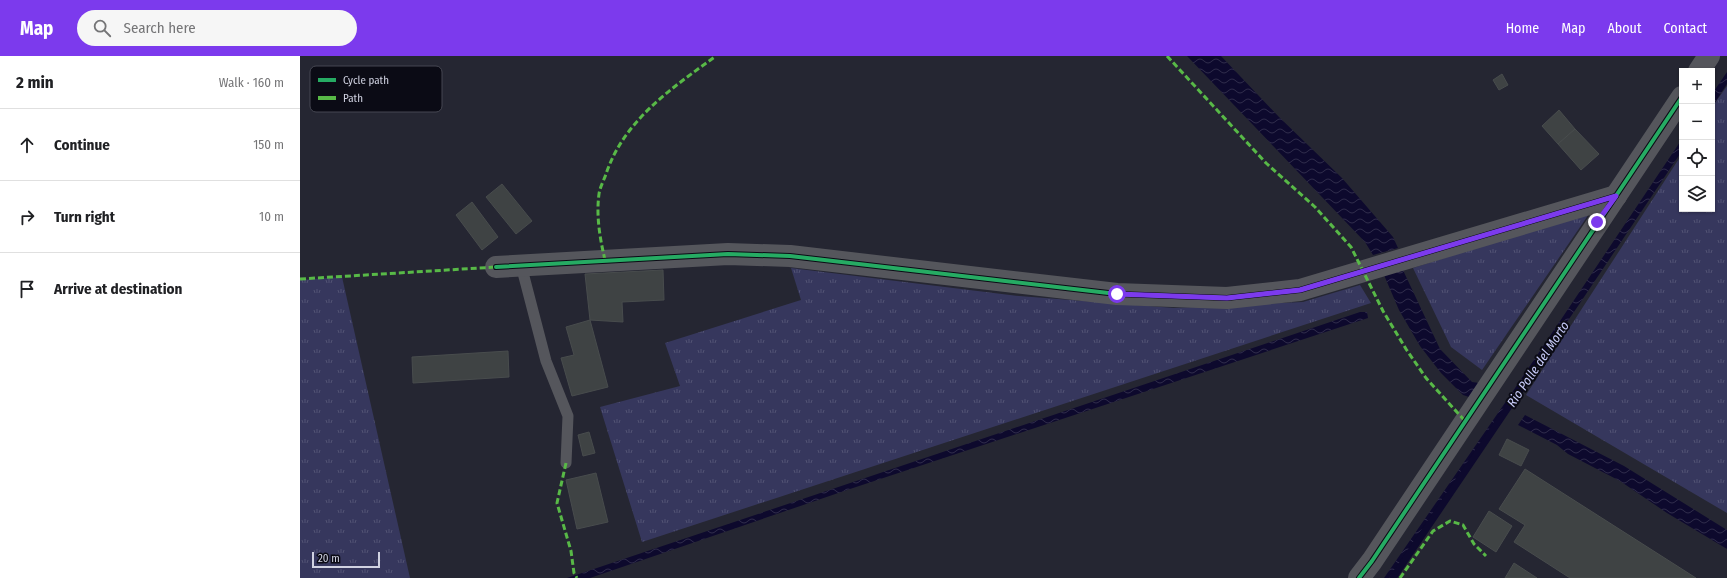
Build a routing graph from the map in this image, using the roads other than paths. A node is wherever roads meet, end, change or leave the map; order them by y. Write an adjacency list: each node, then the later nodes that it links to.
1 (1709, 56): 2 (street)
2 (1701, 68)
3 (1679, 102): 4 (street)
4 (1616, 196): 5 (street); 8 (street)
5 (521, 265): 6 (street); 7 (lane)
6 (496, 267)
7 (566, 463)
8 (1358, 578)

